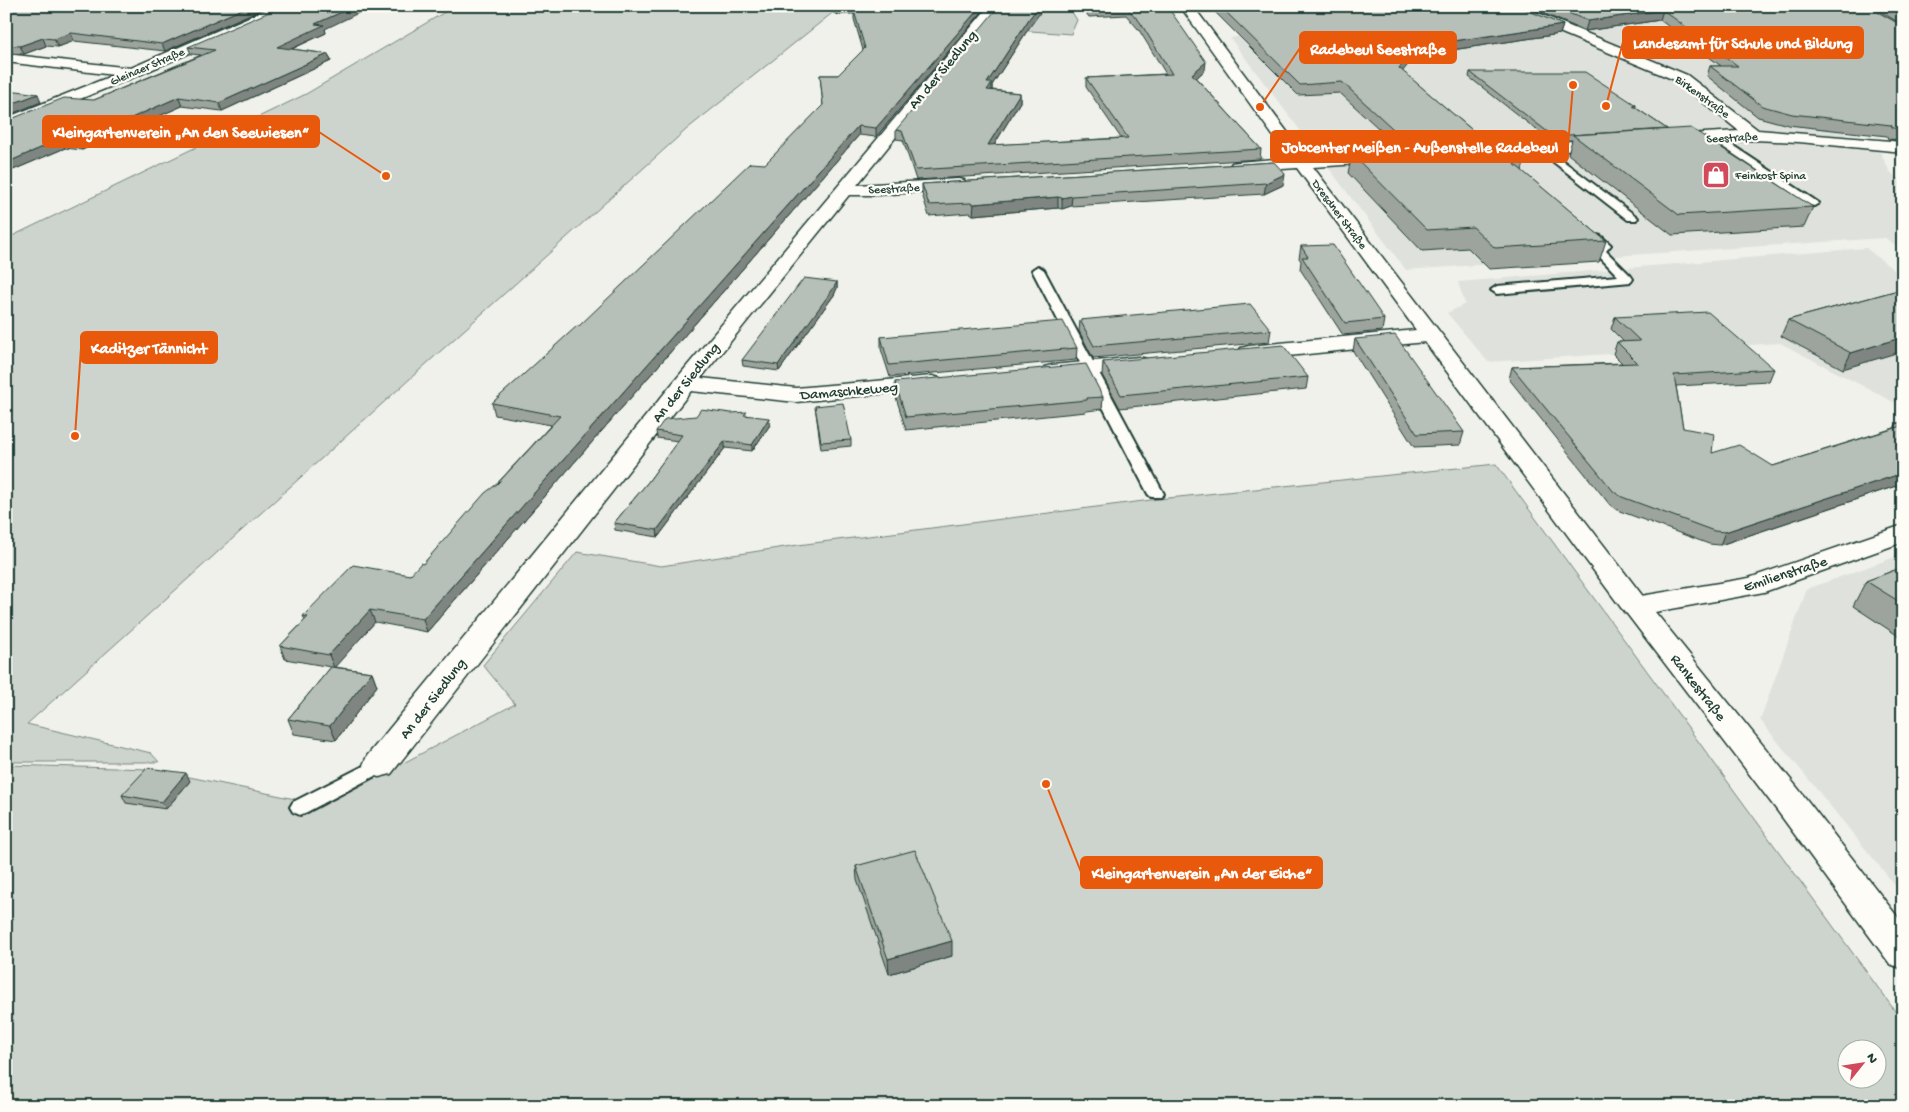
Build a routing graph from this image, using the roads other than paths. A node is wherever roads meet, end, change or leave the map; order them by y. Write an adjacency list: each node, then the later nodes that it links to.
1 (286, 6): 8 (street, Gleinaer Straße)
2 (953, 6): 6 (lane)
3 (998, 6): 23 (street, An der Siedlung)
4 (1186, 6): 19 (street, Dresdner Straße)
5 (1509, 6): 10 (street, Birkenstraße)
6 (837, 11)
7 (6, 58): 8 (street)
8 (134, 72): 9 (street, Gleinaer Straße)
9 (6, 124)
10 (1754, 135): 11 (street, Seestraße); 14 (street, Seestraße)
11 (1714, 137): 12 (street, Seestraße); 24 (lane)
12 (1657, 141)
13 (1619, 143): 15 (street)
14 (1903, 147)
15 (1542, 148): 16 (street); 25 (lane)
16 (1494, 151): 17 (street); 20 (lane)
17 (1455, 153)
18 (1407, 156): 19 (street)
19 (1301, 163): 21 (street); 29 (street, Dresdner Straße)
20 (1508, 164)
21 (1224, 168)
22 (978, 183): 23 (street, Seestraße)
23 (842, 190): 35 (street, An der Siedlung)
24 (1814, 203)
25 (1632, 218)
26 (1590, 232): 28 (lane)
27 (1038, 270): 32 (lane)
28 (1497, 290)
29 (1430, 335): 30 (street); 36 (street, Dresdner Straße)
30 (1226, 355)
31 (1158, 362): 32 (street)
32 (1090, 368): 33 (street); 37 (lane)
33 (1031, 374)
34 (953, 381): 35 (street, Damaschkeweg)
35 (685, 382): 40 (street, An der Siedlung)
36 (1494, 421): 39 (street, Rankestraße)
37 (1156, 494)
38 (1903, 533): 39 (street, Emilienstraße)
39 (1635, 606): 42 (street, Rankestraße)
40 (380, 765): 41 (lane)
41 (300, 808)
42 (1903, 954)

